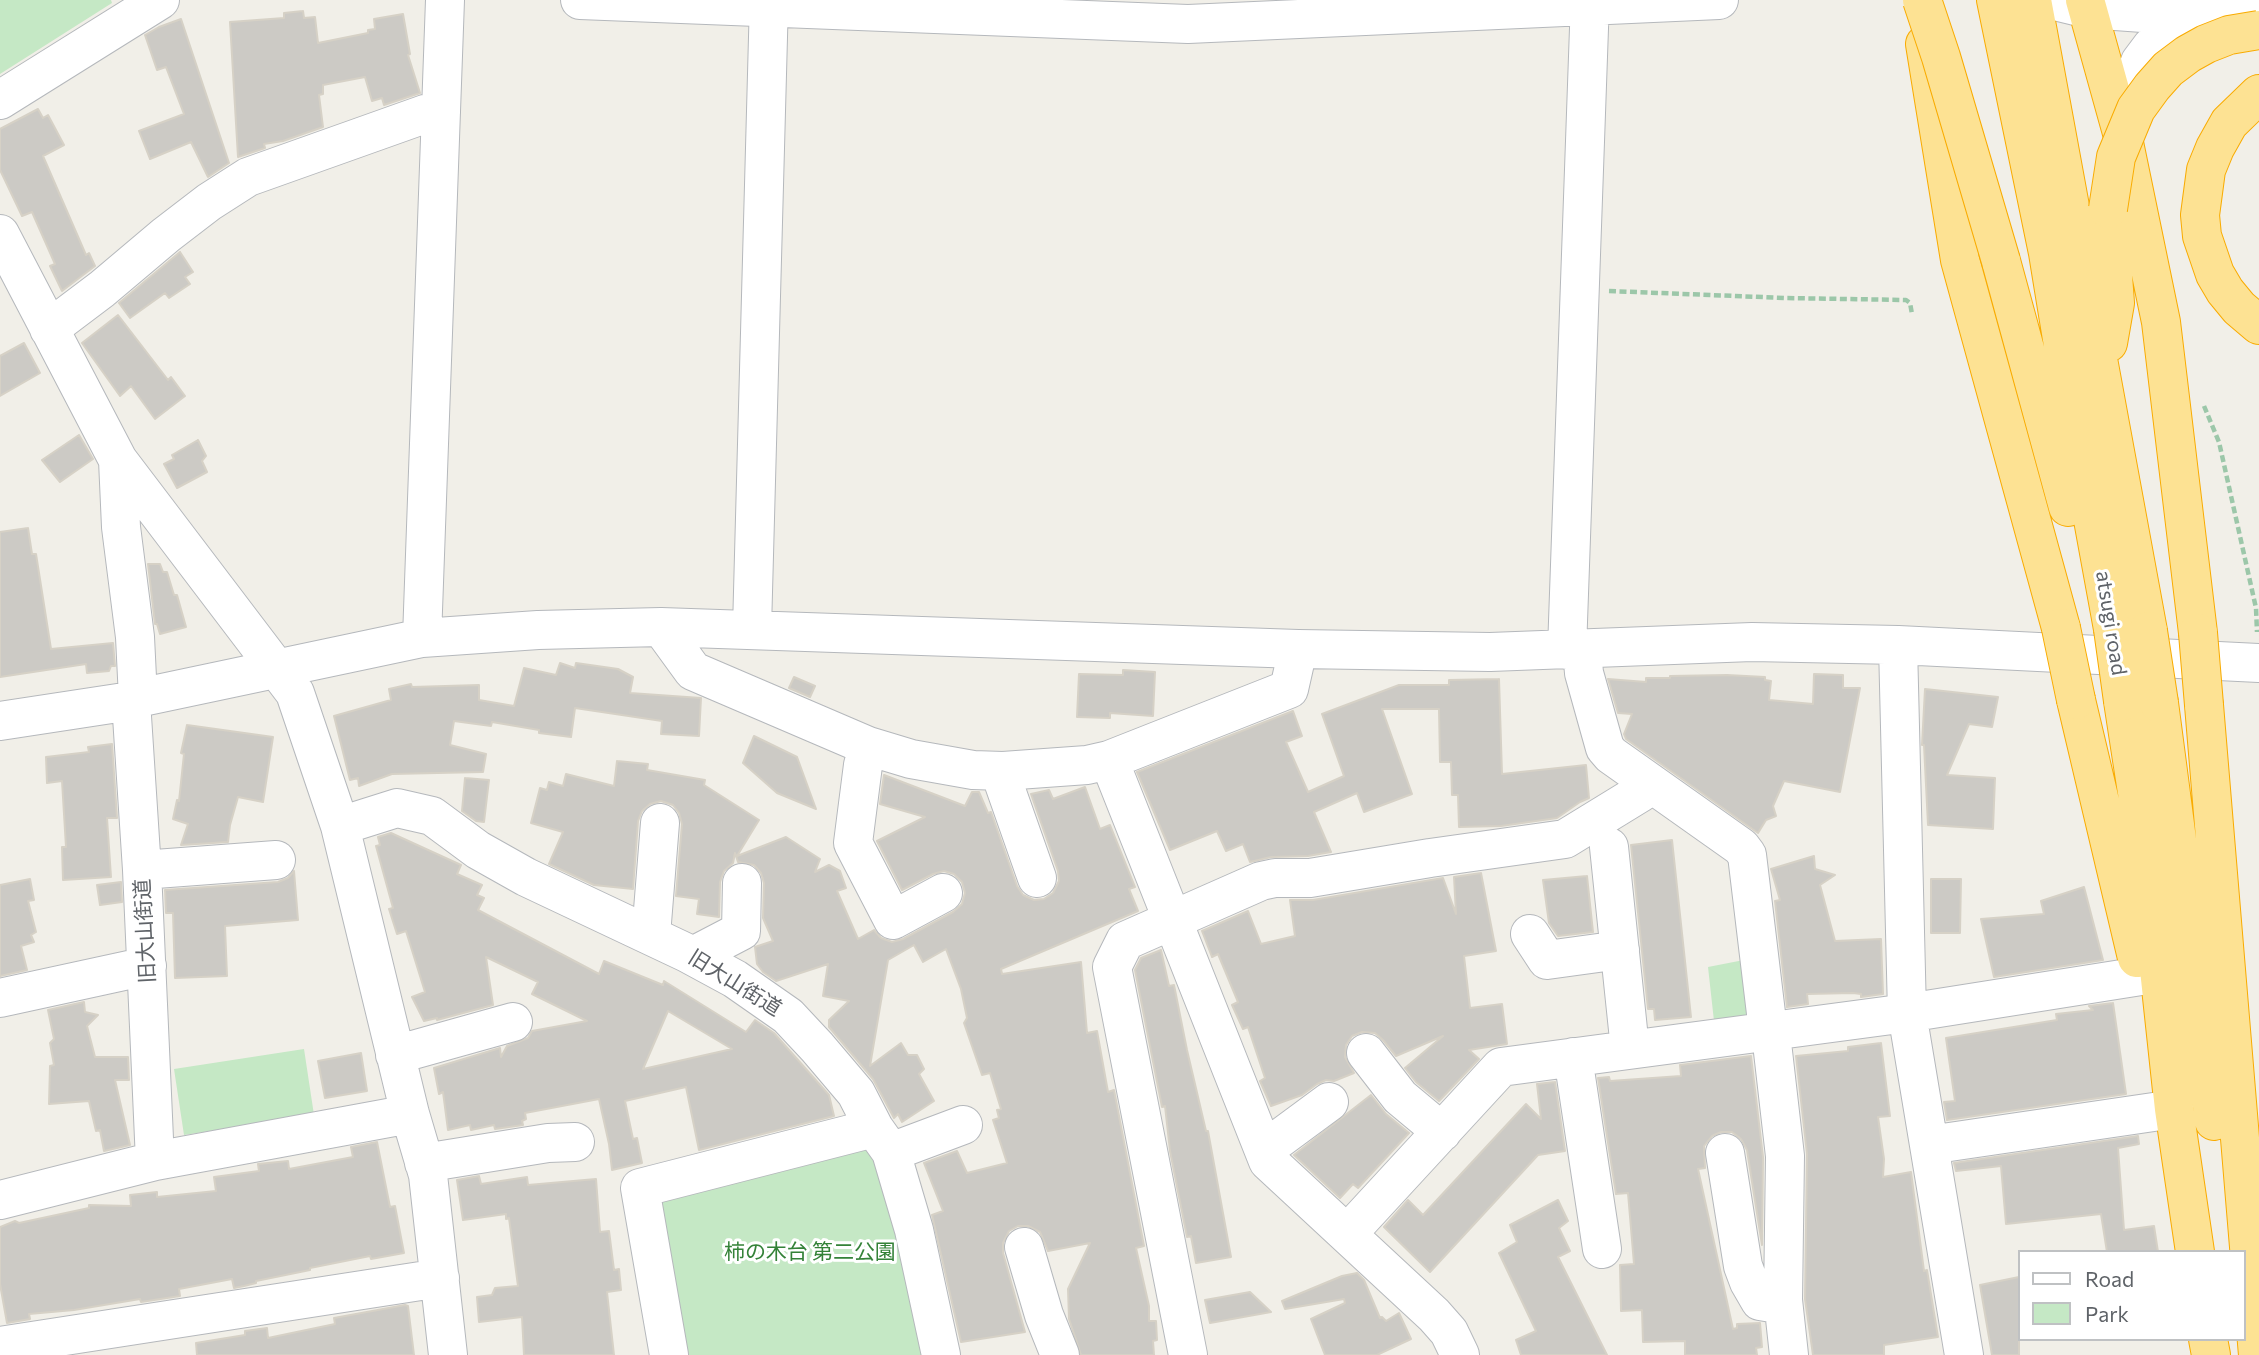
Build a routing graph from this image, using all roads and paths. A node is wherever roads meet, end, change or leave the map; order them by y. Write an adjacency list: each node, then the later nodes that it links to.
1 (160, 0): 16 (street)
2 (445, 0): 17 (street)
3 (580, 0): 9 (street)
4 (1719, 0): 10 (street)
5 (1922, 0): 27 (highway, bridge); 58 (highway, bridge)
6 (1996, 0): 20 (highway, atsugi road)
7 (2032, 0): 20 (highway, atsugi road)
8 (2051, 0): 11 (street)
9 (769, 3): 10 (street); 29 (street)
10 (1590, 3): 21 (street)
11 (2086, 4): 13 (street); 18 (highway)
12 (2259, 10): 13 (street)
13 (2214, 14): 18 (street)
14 (2259, 30): 20 (highway, bridge)
15 (2259, 94): 23 (highway)
16 (0, 100)
17 (441, 113): 24 (street); 31 (street)
18 (2122, 133): 96 (highway, bridge)
19 (0, 234): 24 (street)
20 (2079, 248): 27 (highway, atsugi road); 30 (highway, atsugi road)
21 (1580, 291): 22 (path); 34 (street)
22 (1912, 314)
23 (2259, 325)
24 (50, 329): 26 (street)
25 (2202, 401): 35 (path)
26 (118, 460): 36 (street); 37 (street, 旧大山街道)
27 (2098, 546): 30 (highway, atsugi road)
28 (662, 627): 29 (street); 31 (street); 40 (street)
29 (752, 629): 33 (street)
30 (2130, 630): 38 (highway, atsugi road, bridge)
31 (422, 638): 36 (street)
32 (1898, 645): 34 (street); 35 (street); 60 (street)
33 (1298, 649): 34 (street); 41 (street)
34 (1575, 650): 43 (street)
35 (2258, 653)
36 (277, 668): 37 (street); 44 (street)
37 (134, 699): 39 (street); 48 (street, 旧大山街道)
38 (2141, 702): 68 (highway, atsugi road); 84 (highway, atsugi road)
39 (0, 721)
40 (868, 746): 42 (street); 51 (street)
41 (1109, 760): 42 (street); 52 (street)
42 (1003, 771): 49 (street)
43 (1649, 784): 52 (street); 62 (street)
44 (340, 826): 54 (street, 旧大山街道); 65 (street)
45 (651, 841): 54 (street)
46 (1609, 846): 55 (street)
47 (276, 860): 48 (street)
48 (142, 870): 57 (street, 旧大山街道)
49 (1037, 878)
50 (742, 883): 56 (street)
51 (943, 893)
52 (1171, 920): 75 (street); 92 (street)
53 (1530, 934): 55 (street)
54 (651, 935): 56 (street, 旧大山街道)
55 (1620, 950): 63 (street)
56 (693, 956): 73 (street, 旧大山街道)
57 (147, 966): 59 (street); 77 (street, 旧大山街道)
58 (2141, 976): 60 (street); 68 (highway)
59 (0, 998)
60 (1907, 1013): 62 (street); 74 (street)
61 (513, 1022): 65 (street)
62 (1768, 1030): 63 (street); 86 (street)
63 (1630, 1049): 66 (street)
64 (1366, 1053): 71 (street)
65 (395, 1055): 69 (street)
66 (1573, 1058): 71 (street); 82 (street)
67 (1329, 1102): 75 (street)
68 (2174, 1110): 74 (street); 83 (highway, atsugi road)
69 (410, 1114): 77 (street); 78 (street)
70 (964, 1124): 73 (street)
71 (1442, 1132): 80 (street)
72 (556, 1135): 78 (street)
73 (882, 1140): 89 (street); 90 (street, 旧大山街道)
74 (1929, 1145): 95 (street)
75 (1264, 1150): 80 (street)
76 (1725, 1153): 86 (street)
77 (155, 1161): 79 (street)
78 (424, 1163): 85 (street)
79 (0, 1200)
80 (1348, 1233): 93 (street)
81 (1024, 1247): 91 (street)
82 (1602, 1249)
83 (2195, 1250)
84 (2231, 1250)
85 (440, 1279): 87 (street); 88 (street)
86 (1783, 1300): 94 (street)
87 (0, 1346)
88 (448, 1355)
89 (669, 1355)
90 (941, 1355)
91 (1060, 1355)
92 (1188, 1355)
93 (1460, 1355)
94 (1789, 1355)
95 (1964, 1355)
96 (2258, 1355)

